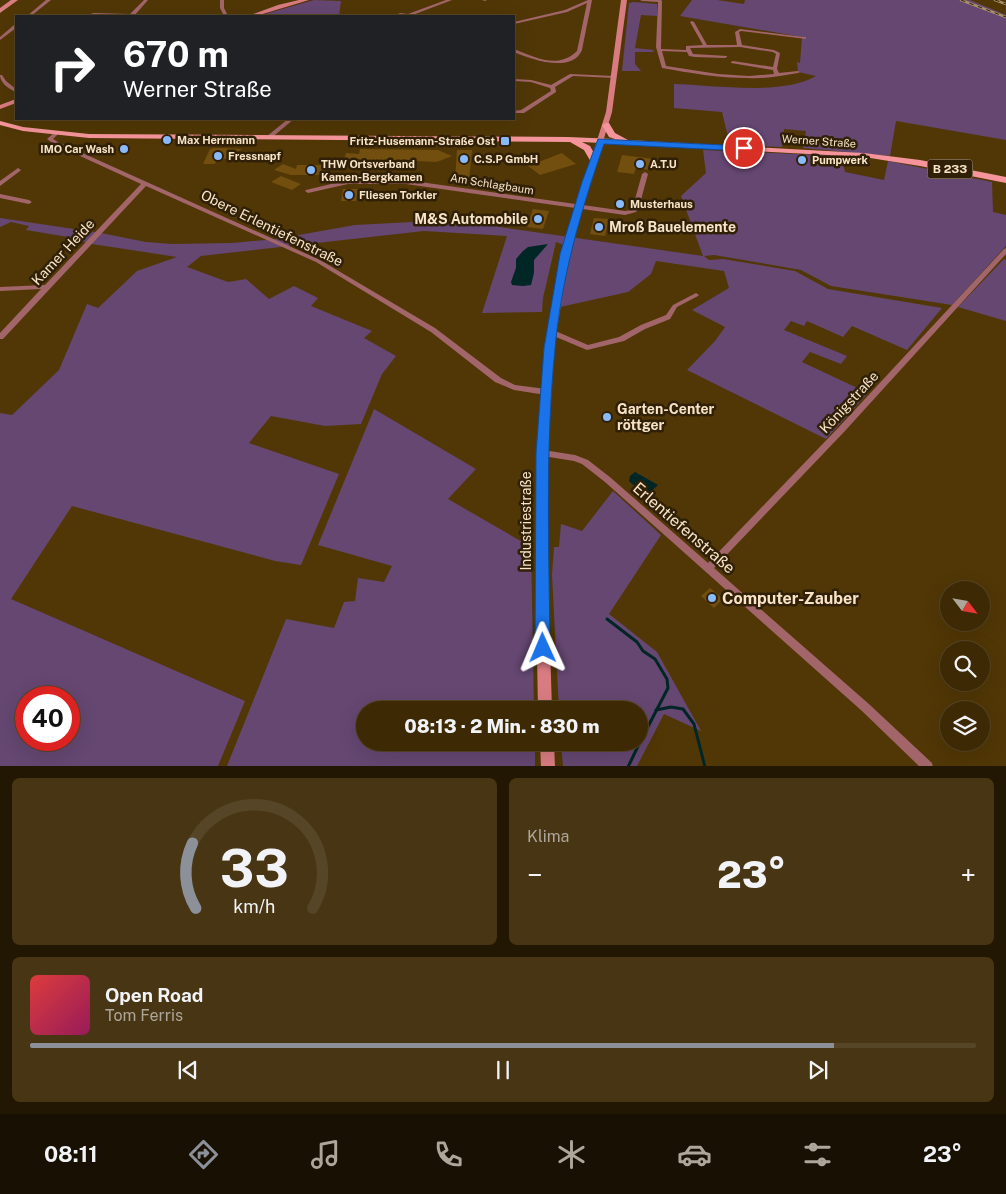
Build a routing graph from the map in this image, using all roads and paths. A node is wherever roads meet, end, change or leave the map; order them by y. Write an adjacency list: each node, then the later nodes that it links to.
1 (15, 0): 11 (street)
2 (49, 0): 13 (street)
3 (146, 0): 16 (street)
4 (222, 0): 17 (street)
5 (306, 0): 18 (street)
6 (450, 0): 12 (street)
7 (624, 0): 36 (street, Industriestraße)
8 (642, 0): 10 (street)
9 (590, 1): 20 (street); 27 (street)
10 (660, 1): 28 (street)
11 (0, 11)
12 (400, 14)
13 (30, 15)
14 (90, 15): 15 (street)
15 (114, 15)
16 (132, 15)
17 (226, 15)
18 (254, 15)
19 (692, 22): 24 (street)
20 (515, 23)
21 (15, 27): 23 (street)
22 (804, 38): 26 (street)
23 (0, 39)
24 (706, 46): 25 (street); 29 (street)
25 (722, 46): 26 (street); 30 (street)
26 (740, 46): 32 (street)
27 (515, 50)
28 (659, 50): 29 (street); 35 (street)
29 (689, 51): 30 (street)
30 (725, 57): 31 (street)
31 (733, 62): 32 (street); 35 (street)
32 (776, 72): 33 (street); 35 (street)
33 (798, 72)
34 (0, 76): 39 (street)
35 (728, 76)
36 (614, 77): 38 (street); 45 (street, Industriestraße)
37 (515, 80): 38 (street)
38 (552, 87): 42 (street)
39 (15, 89)
40 (15, 101): 41 (street)
41 (0, 108)
42 (515, 112)
43 (290, 120): 48 (street)
44 (0, 124): 46 (main road, Werner Straße / B 233)
45 (606, 125): 50 (street, Industriestraße); 52 (main road)
46 (55, 134): 47 (main road, Werner Straße / B 233); 51 (street)
47 (64, 135): 48 (main road, Werner Straße / B 233); 51 (street)
48 (268, 138): 49 (main road, Werner Straße / B 233)
49 (568, 139): 50 (main road, Werner Straße / B 233); 53 (main road)
50 (601, 141): 52 (main road, Werner Straße / B 233); 53 (street, Industriestraße)
51 (56, 143): 58 (street, Obere Erlentiefenstraße)
52 (638, 143): 56 (main road, Werner Straße / B 233)
53 (594, 160): 62 (street, Industriestraße)
54 (18, 170): 57 (street)
55 (645, 174): 62 (street, Am Schlagbaum)
56 (1006, 180)
57 (0, 184)
58 (144, 184): 64 (street, Kamer Heide); 69 (street, Obere Erlentiefenstraße)
59 (308, 191): 62 (street, Am Schlagbaum)
60 (0, 196): 61 (street)
61 (30, 202)
62 (579, 207): 67 (street, Industriestraße)
63 (1006, 250): 71 (street, Königstraße)
64 (47, 287): 65 (street); 68 (street, Kamer Heide)
65 (0, 290)
66 (696, 295): 67 (street)
67 (551, 332): 69 (street, Industriestraße)
68 (0, 337)
69 (546, 392): 70 (street, Industriestraße)
70 (543, 453): 71 (street, Erlentiefenstraße); 72 (street, Industriestraße)
71 (708, 569): 75 (street, Erlentiefenstraße)
72 (545, 701)
73 (547, 751): 74 (street)
74 (548, 766)
75 (928, 766)

